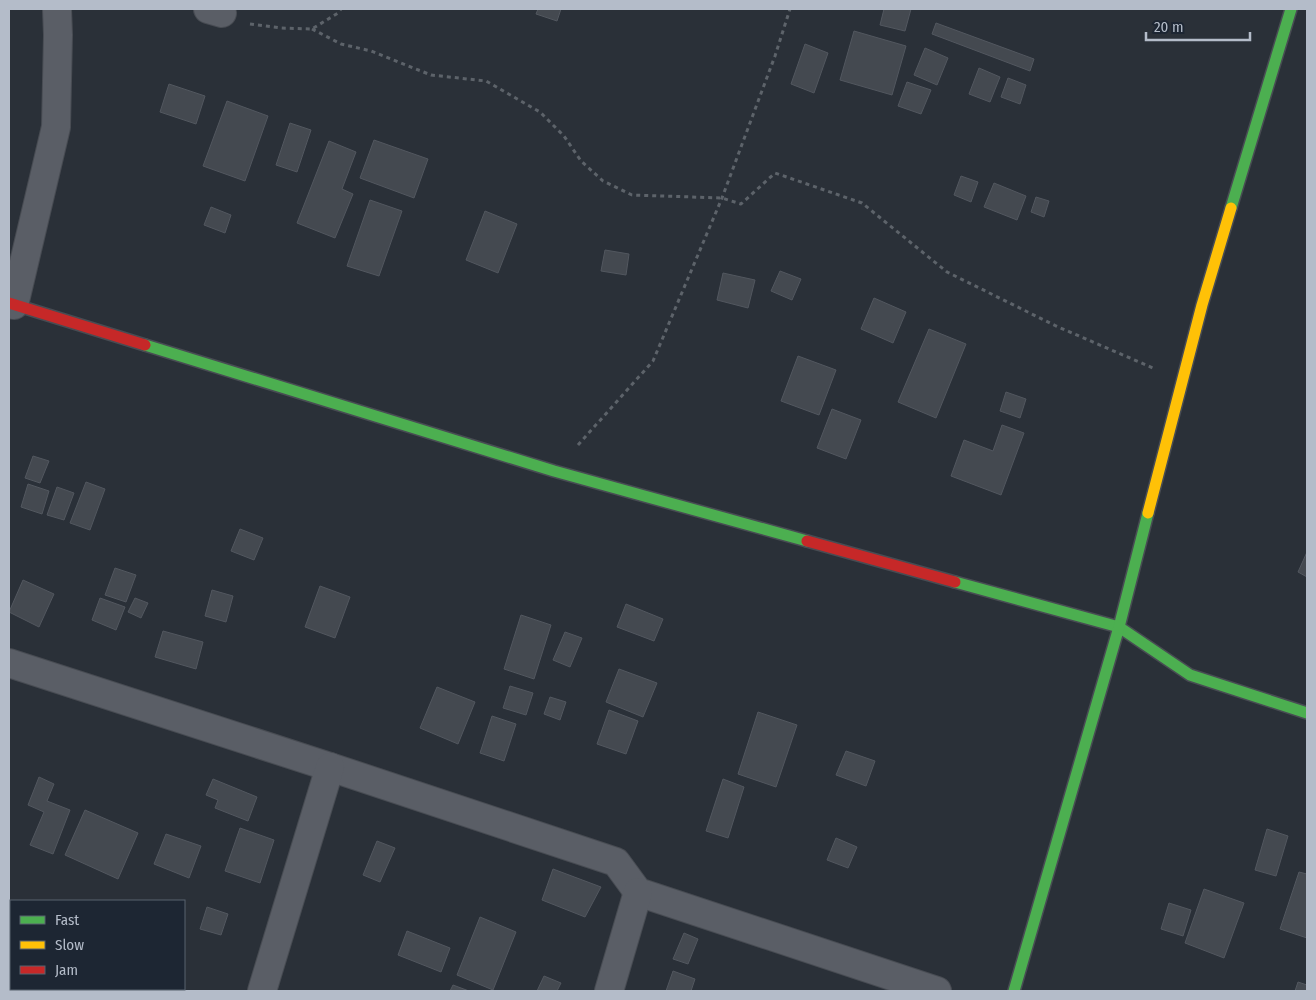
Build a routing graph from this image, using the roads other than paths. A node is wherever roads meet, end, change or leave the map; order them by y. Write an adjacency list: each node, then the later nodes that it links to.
1 (56, 9): 3 (street)
2 (1291, 9): 4 (street)
3 (11, 304): 4 (street)
4 (1120, 627): 6 (street); 12 (street)
5 (9, 663): 7 (street)
6 (1307, 714)
7 (330, 767): 8 (street); 9 (street)
8 (638, 892): 10 (street); 11 (street)
9 (262, 991)
10 (609, 991)
11 (937, 991)
12 (1014, 991)

